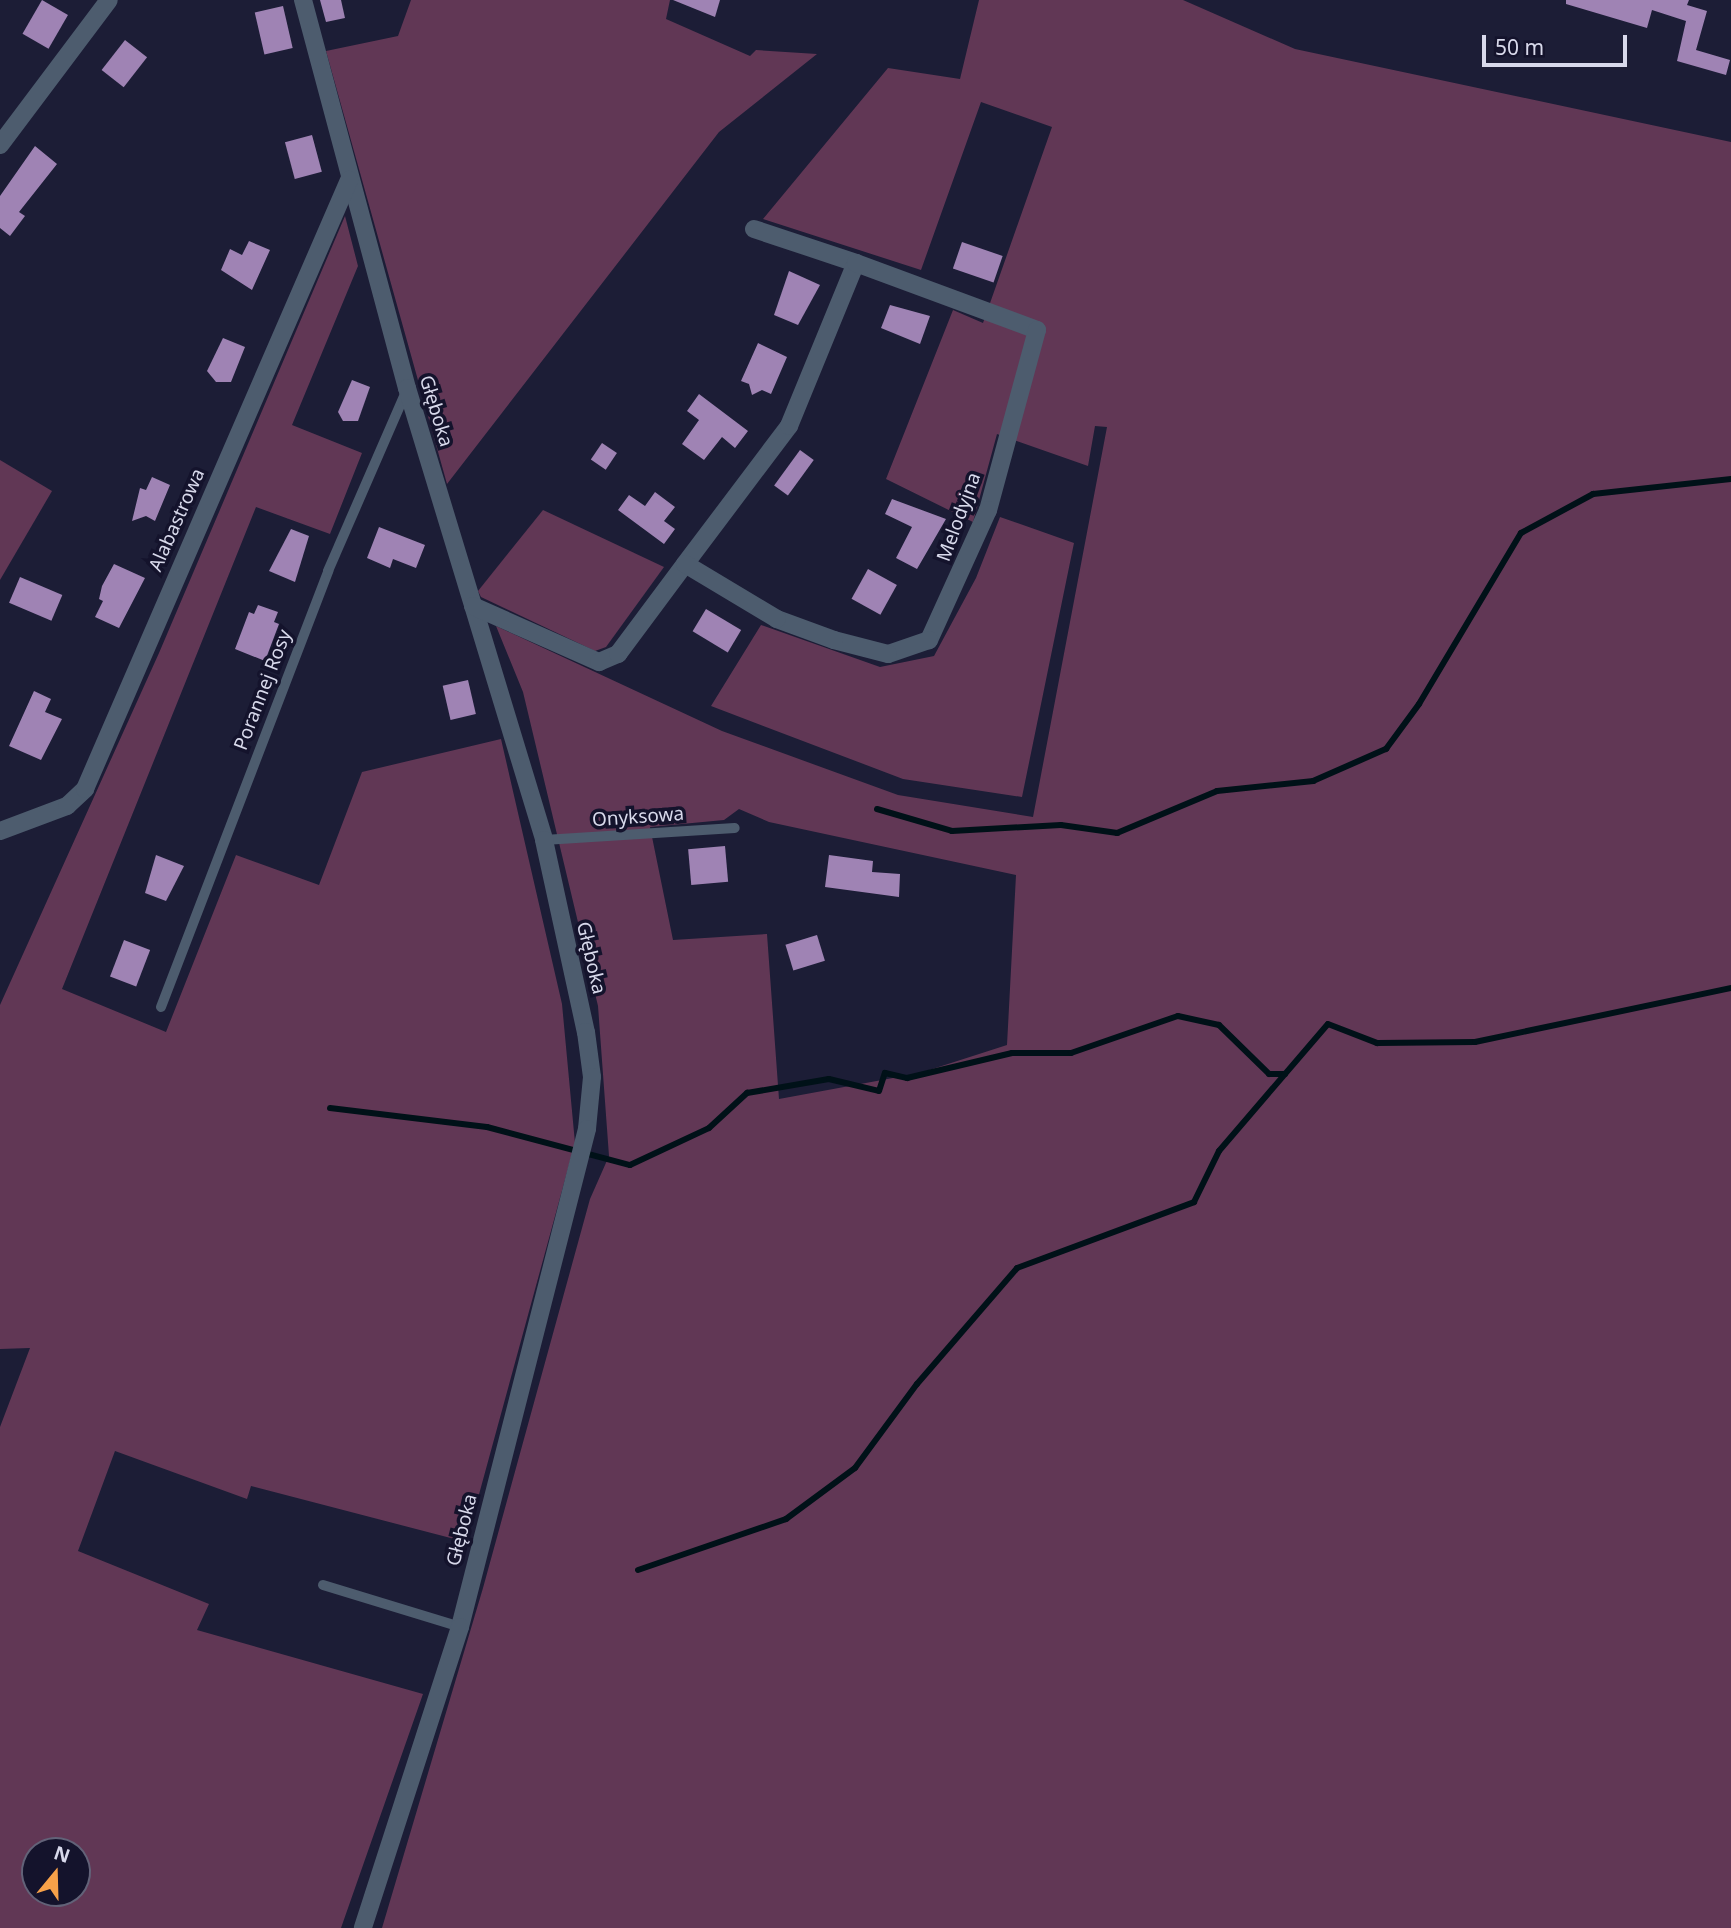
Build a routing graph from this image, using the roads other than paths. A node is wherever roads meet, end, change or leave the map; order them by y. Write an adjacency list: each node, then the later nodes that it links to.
1 (109, 0): 3 (street)
2 (303, 0): 4 (street, Głęboka)
3 (0, 145)
4 (349, 180): 7 (street, Głęboka); 11 (street, Alabastrowa)
5 (754, 229): 6 (street, Melodyjna)
6 (856, 263): 8 (street); 8 (street, Melodyjna)
7 (407, 388): 9 (street, Głęboka); 13 (lane, Porannej Rosy)
8 (685, 564): 9 (street)
9 (473, 606): 12 (street, Głęboka)
10 (735, 828): 12 (lane, Onyksowa)
11 (0, 831)
12 (544, 840): 15 (street, Głęboka)
13 (161, 1007)
14 (323, 1585): 15 (lane)
15 (460, 1627): 16 (street, Głęboka)
16 (363, 1928)

